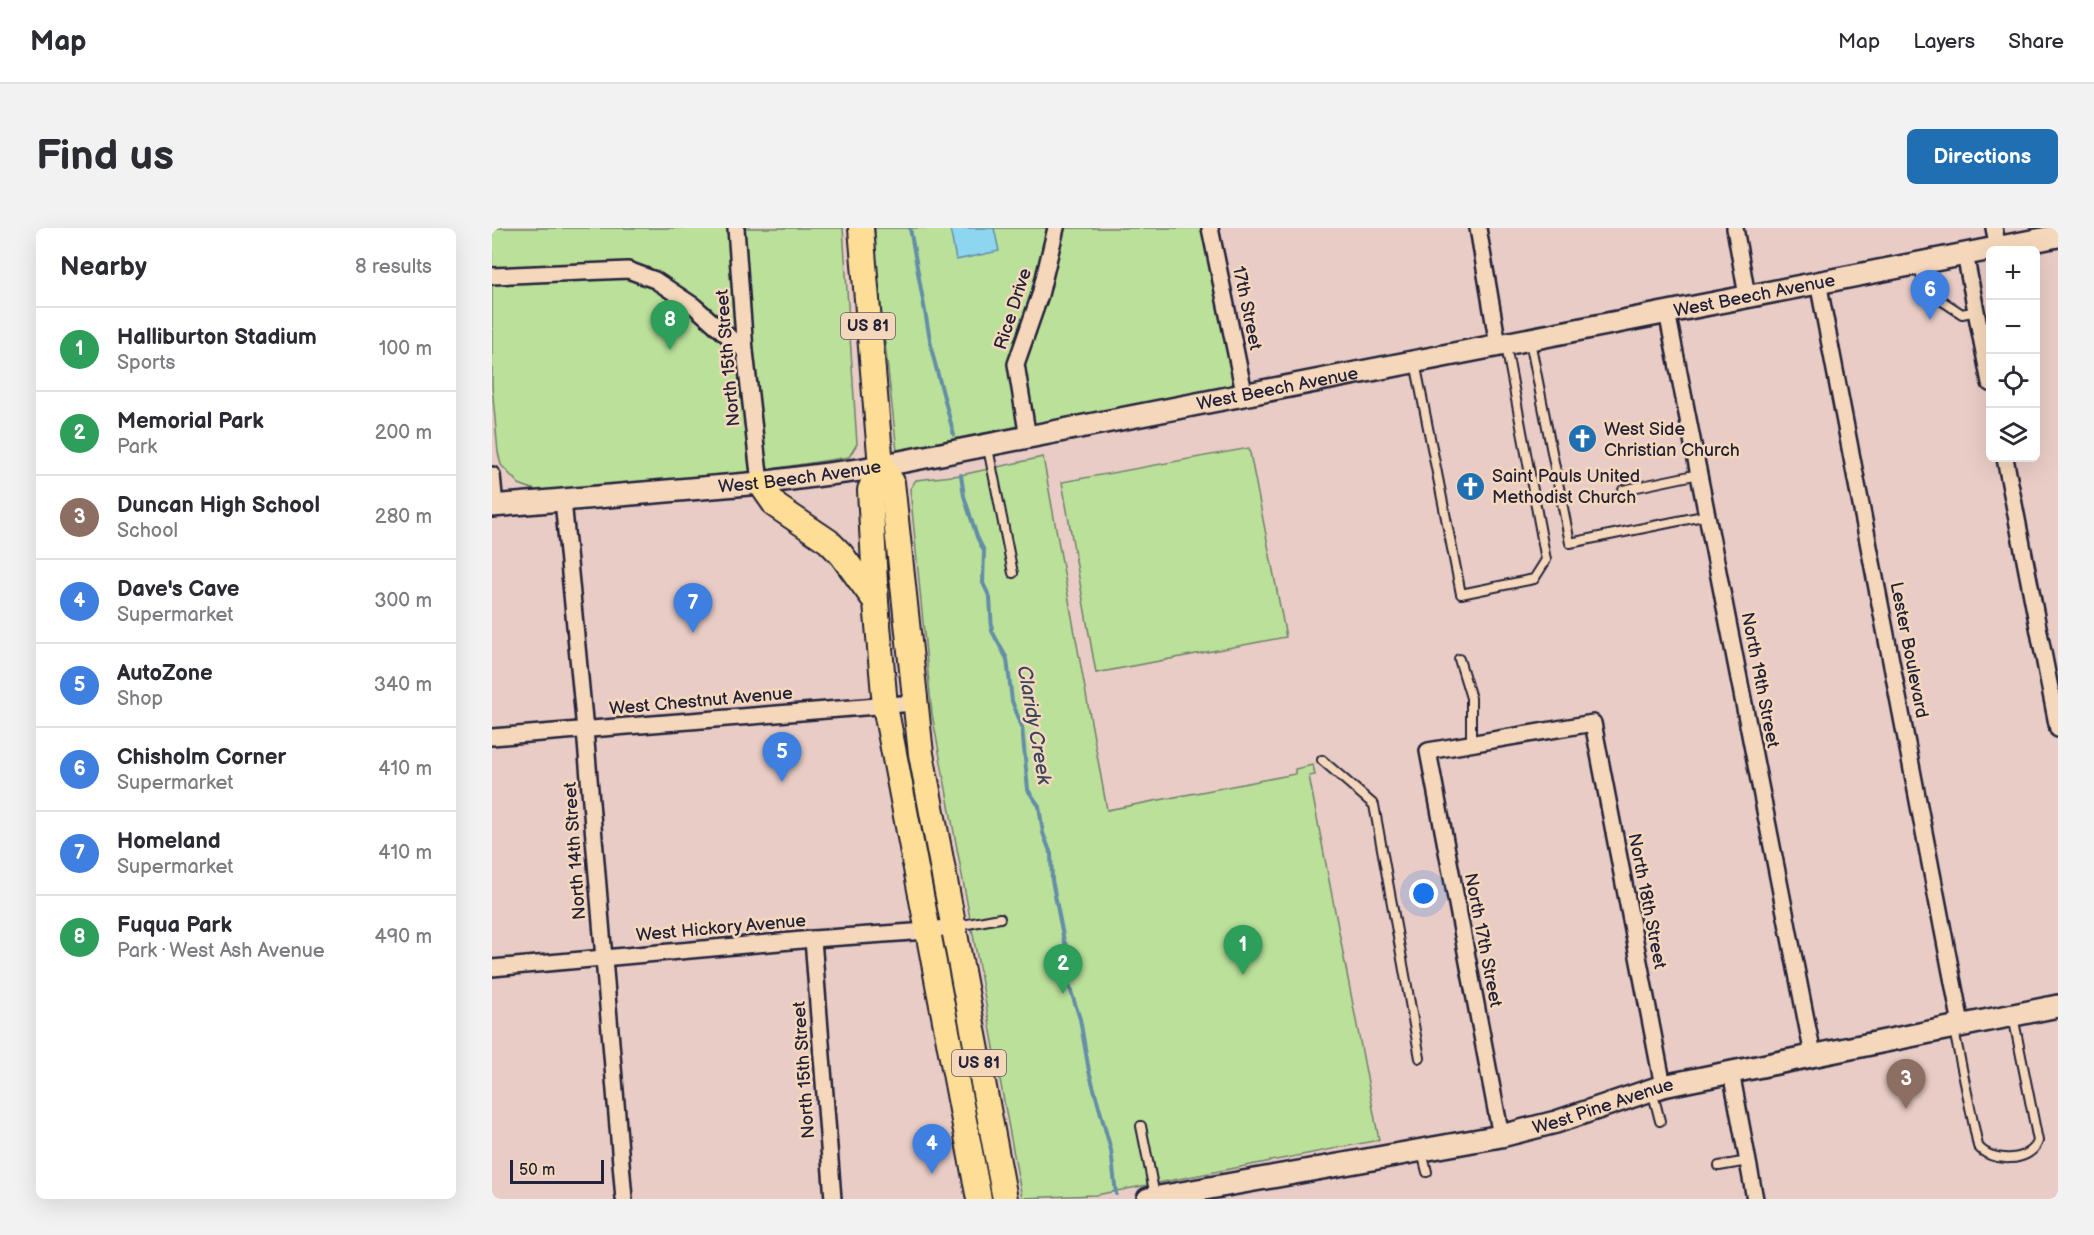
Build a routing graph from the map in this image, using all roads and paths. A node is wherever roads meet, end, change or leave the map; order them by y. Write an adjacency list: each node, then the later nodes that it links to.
1 (736, 228): 18 (street, North 15th Street)
2 (861, 228): 25 (main road, US 81)
3 (1056, 228): 22 (street, Rice Drive)
4 (1210, 228): 21 (street, 17th Street)
5 (1478, 228): 17 (street)
6 (1734, 228): 13 (street)
7 (2058, 236): 8 (street, West Beech Avenue)
8 (1996, 238): 9 (street, West Beech Avenue)
9 (1965, 254): 10 (street, West Beech Avenue); 14 (street)
10 (1919, 262): 12 (street, West Beech Avenue); 14 (lane)
11 (492, 276): 18 (street)
12 (1818, 282): 13 (street, West Beech Avenue); 51 (street, Lester Boulevard)
13 (1747, 296): 15 (street, West Beech Avenue)
14 (1977, 311): 20 (street)
15 (1667, 312): 16 (street, West Beech Avenue); 26 (street, North 19th Street)
16 (1530, 339): 17 (street, West Beech Avenue); 32 (lane)
17 (1502, 344): 19 (street, West Beech Avenue); 19 (lane)
18 (745, 351): 28 (street, North 15th Street)
19 (1415, 361): 21 (street, West Beech Avenue)
20 (1986, 361)
21 (1245, 397): 22 (street, West Beech Avenue)
22 (1028, 438): 23 (street, West Beech Avenue)
23 (988, 446): 25 (street, West Beech Avenue); 33 (lane)
24 (2006, 462): 38 (street)
25 (887, 474): 28 (street, West Beech Avenue); 34 (main road, US 81); 36 (main road, US 81)
26 (1699, 474): 29 (lane); 32 (street, North 19th Street)
27 (492, 475): 31 (street)
28 (760, 483): 30 (street, West Beech Avenue); 34 (main road)
29 (1623, 490)
30 (563, 500): 31 (street, West Beech Avenue); 39 (street, North 14th Street)
31 (493, 506)
32 (1708, 515): 52 (street, North 19th Street)
33 (1013, 573)
34 (876, 602): 37 (main road, US 81)
35 (1459, 659): 41 (lane)
36 (914, 703): 37 (street, West Chestnut Avenue); 44 (main road, US 81)
37 (885, 706): 39 (street, West Chestnut Avenue); 45 (main road, US 81)
38 (2058, 729)
39 (585, 730): 40 (street, West Chestnut Avenue); 47 (street, North 14th Street)
40 (492, 737)
41 (1471, 744): 55 (street, North 18th Street); 58 (street, North 17th Street)
42 (1322, 760): 53 (lane)
43 (1000, 918): 44 (lane)
44 (954, 926): 45 (street, West Hickory Avenue); 67 (main road, US 81)
45 (927, 931): 46 (street, West Hickory Avenue); 66 (main road, US 81)
46 (813, 939): 47 (street, West Hickory Avenue); 65 (street, North 15th Street)
47 (602, 958): 48 (street, West Hickory Avenue); 64 (street, North 14th Street)
48 (492, 968)
49 (2058, 1006): 50 (street, West Pine Avenue)
50 (2013, 1015): 51 (street, West Pine Avenue); 51 (lane)
51 (1957, 1025): 52 (street, West Pine Avenue)
52 (1813, 1055): 54 (street, West Pine Avenue)
53 (1420, 1058)
54 (1731, 1072): 55 (street, West Pine Avenue); 60 (street)
55 (1657, 1087): 56 (lane); 58 (street, West Pine Avenue)
56 (1660, 1121)
57 (1141, 1126): 63 (lane)
58 (1501, 1136): 59 (street, West Pine Avenue)
59 (1422, 1150): 62 (lane); 63 (street, West Pine Avenue)
60 (1748, 1161): 61 (lane); 68 (street)
61 (1719, 1166)
62 (1427, 1172)
63 (1152, 1198)
64 (624, 1199)
65 (832, 1199)
66 (979, 1199)
67 (1005, 1199)
68 (1755, 1199)

